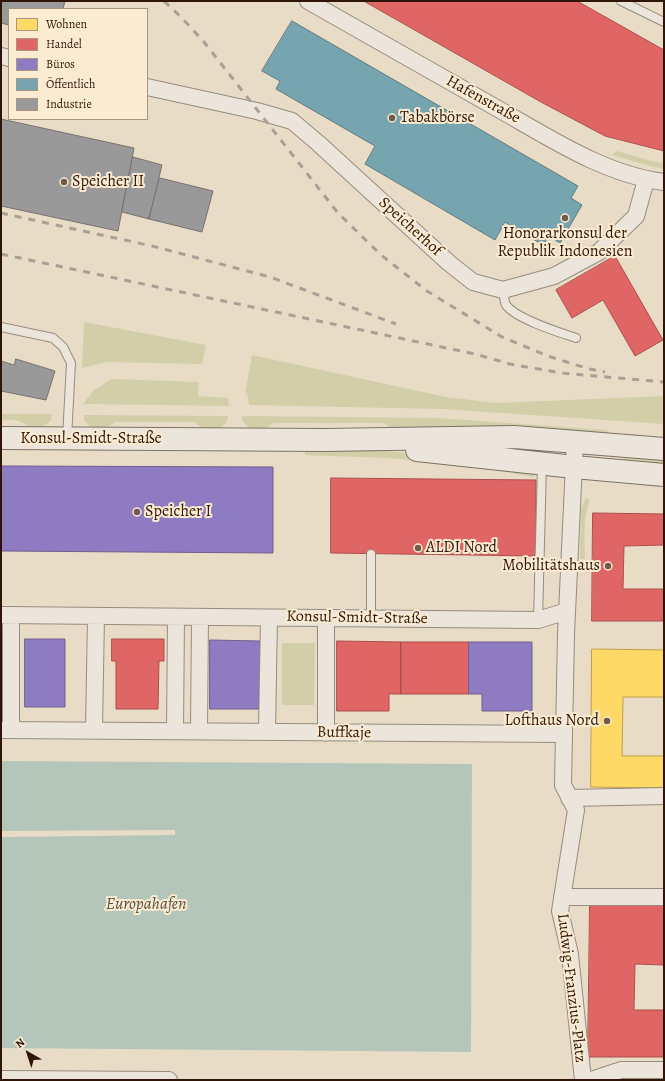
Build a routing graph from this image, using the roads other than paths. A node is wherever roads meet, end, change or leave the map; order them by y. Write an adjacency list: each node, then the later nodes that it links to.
1 (308, 1): 5 (street, Hafenstraße)
2 (621, 1): 3 (lane)
3 (664, 22)
4 (148, 87): 7 (street, Speicherhof)
5 (646, 180): 6 (street, Hafenstraße); 7 (street)
6 (664, 182)
7 (503, 290): 9 (lane)
8 (1, 327): 11 (lane)
9 (576, 338)
10 (1, 438): 11 (street, Konsul-Smidt-Straße)
11 (67, 439): 12 (street, Konsul-Smidt-Straße)
12 (325, 440): 13 (street, Konsul-Smidt-Straße); 15 (street, Konsul-Smidt-Straße)
13 (575, 442): 14 (street, Konsul-Smidt-Straße); 16 (street)
14 (664, 449)
15 (542, 464): 16 (street, Konsul-Smidt-Straße); 27 (lane)
16 (574, 467): 17 (street, Konsul-Smidt-Straße); 19 (street)
17 (664, 475)
18 (371, 554): 26 (lane)
19 (567, 611): 27 (street, Konsul-Smidt-Straße); 34 (street)
20 (6, 615): 21 (street, Konsul-Smidt-Straße); 28 (street)
21 (96, 616): 22 (street, Konsul-Smidt-Straße); 29 (street)
22 (176, 617): 23 (street, Konsul-Smidt-Straße); 30 (street)
23 (200, 617): 24 (street, Konsul-Smidt-Straße); 31 (street)
24 (269, 618): 25 (street, Konsul-Smidt-Straße); 32 (street)
25 (326, 618): 26 (street, Konsul-Smidt-Straße); 33 (street)
26 (371, 619): 27 (street, Konsul-Smidt-Straße)
27 (538, 620)
28 (6, 730): 29 (street, Buffkaje)
29 (94, 730): 30 (street, Buffkaje)
30 (175, 731): 31 (street, Buffkaje)
31 (199, 731): 32 (street, Buffkaje)
32 (268, 732): 33 (street, Buffkaje)
33 (326, 733): 34 (street, Buffkaje)
34 (564, 734): 36 (street, Ludwig-Franzius-Platz)
35 (664, 796): 36 (street)
36 (569, 798): 37 (street, Ludwig-Franzius-Platz)
37 (562, 897): 38 (street, Ludwig-Franzius-Platz); 42 (street, Ludwig-Franzius-Platz)
38 (664, 897)
39 (664, 1070): 43 (street)
40 (1, 1079): 41 (street)
41 (169, 1080)
42 (582, 1080)
43 (590, 1080)

